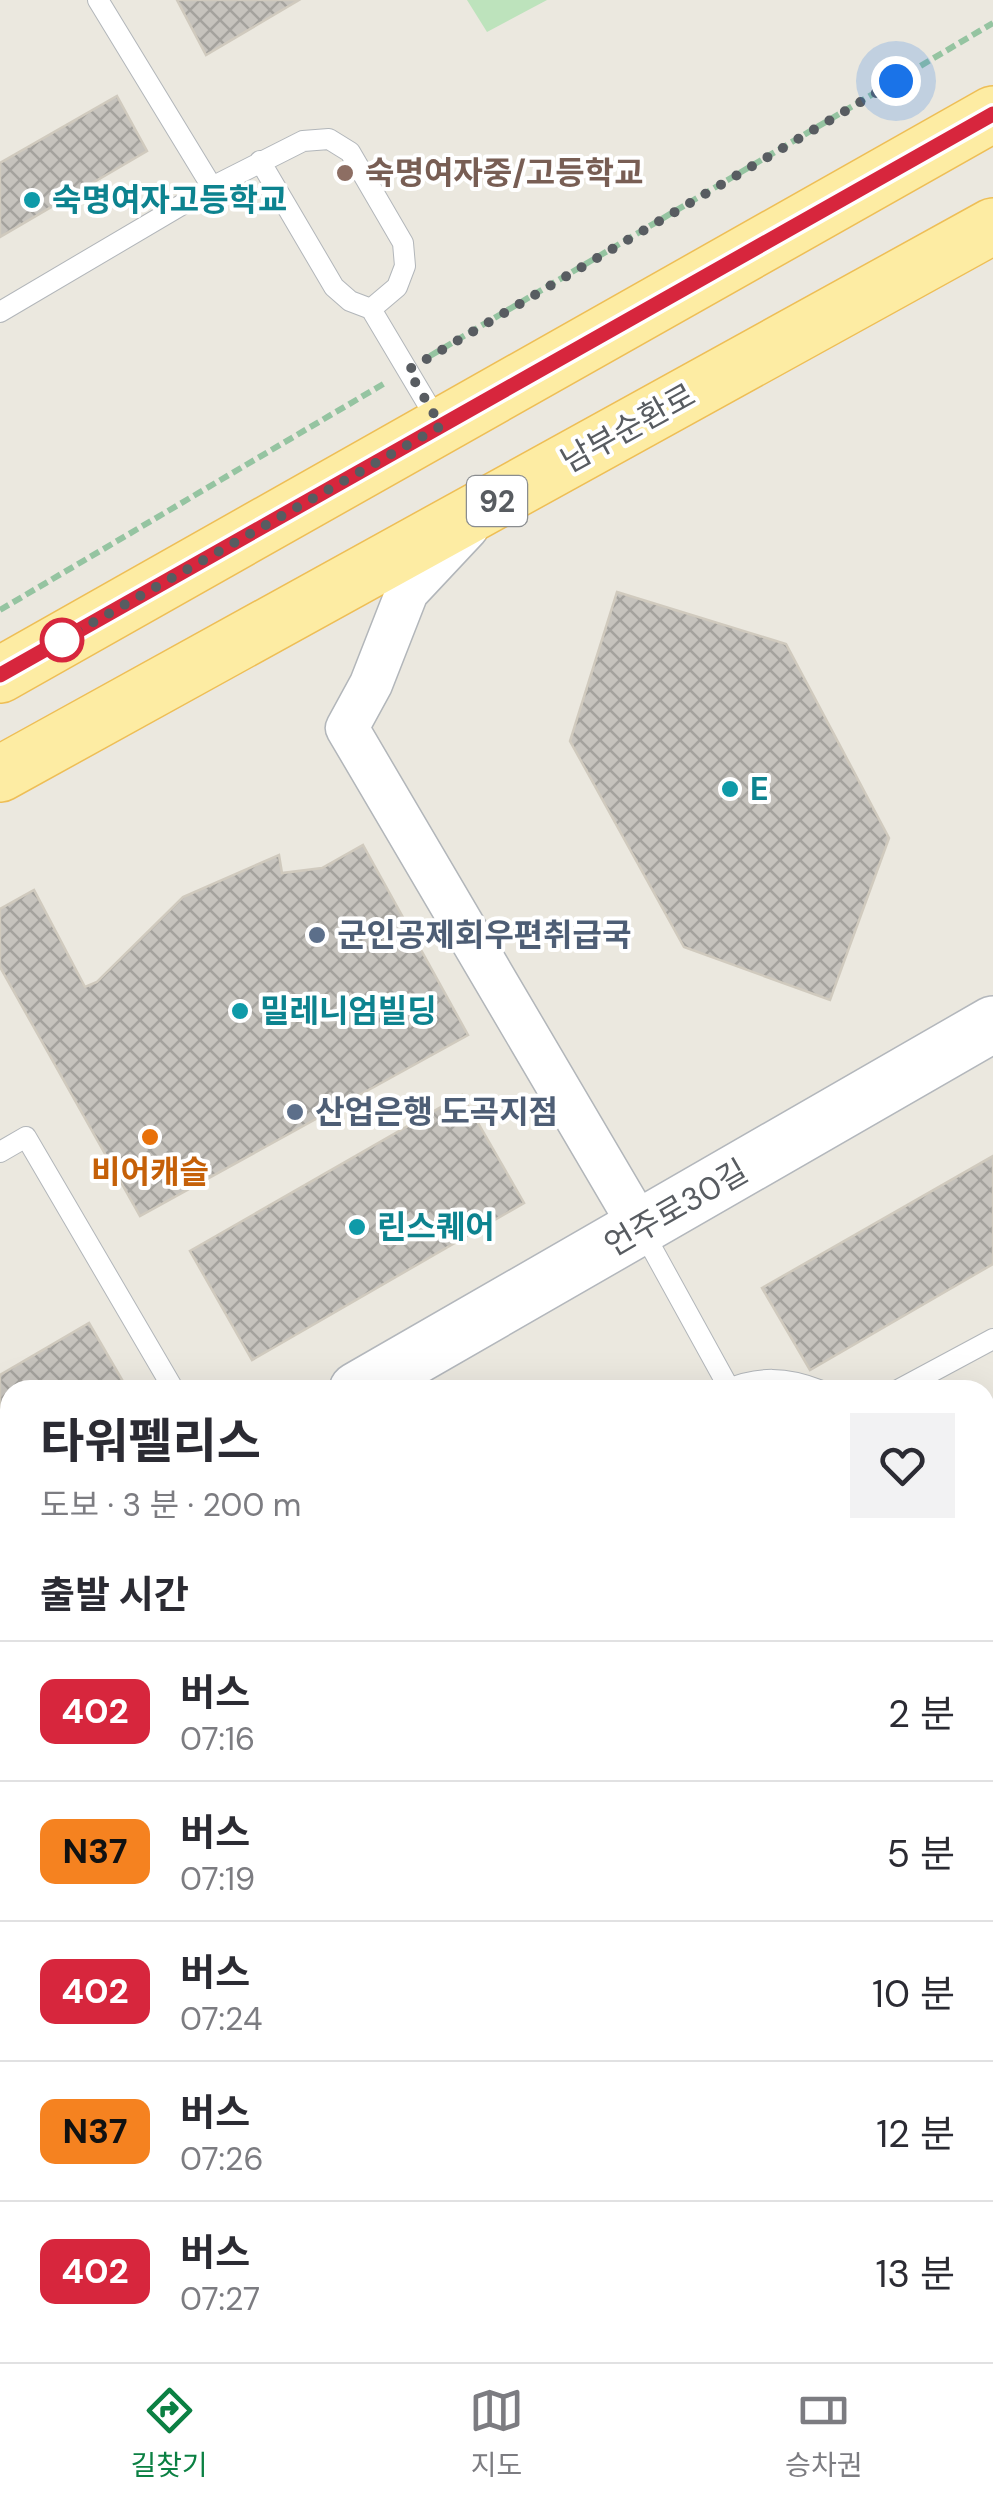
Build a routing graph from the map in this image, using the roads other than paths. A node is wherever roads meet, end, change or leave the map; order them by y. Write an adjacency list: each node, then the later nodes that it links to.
1 (98, 0): 4 (lane)
2 (993, 114): 8 (main road)
3 (260, 161): 4 (lane); 6 (lane); 6 (lane)
4 (212, 188): 7 (lane)
5 (993, 226): 9 (main road, 남부순환로 / 92)
6 (371, 309): 8 (lane)
7 (0, 312)
8 (441, 426): 10 (main road)
9 (488, 506): 11 (main road, 남부순환로 / 92); 14 (street)
10 (0, 675)
11 (0, 774)
12 (993, 1024): 14 (street, 언주로30길)
13 (0, 1152): 16 (lane)
14 (641, 1228): 17 (street, 언주로30길); 18 (lane)
15 (993, 1339): 21 (lane)
16 (168, 1380)
17 (375, 1380)
18 (722, 1380)
19 (758, 1380): 20 (lane)
20 (796, 1380)
21 (917, 1380)

